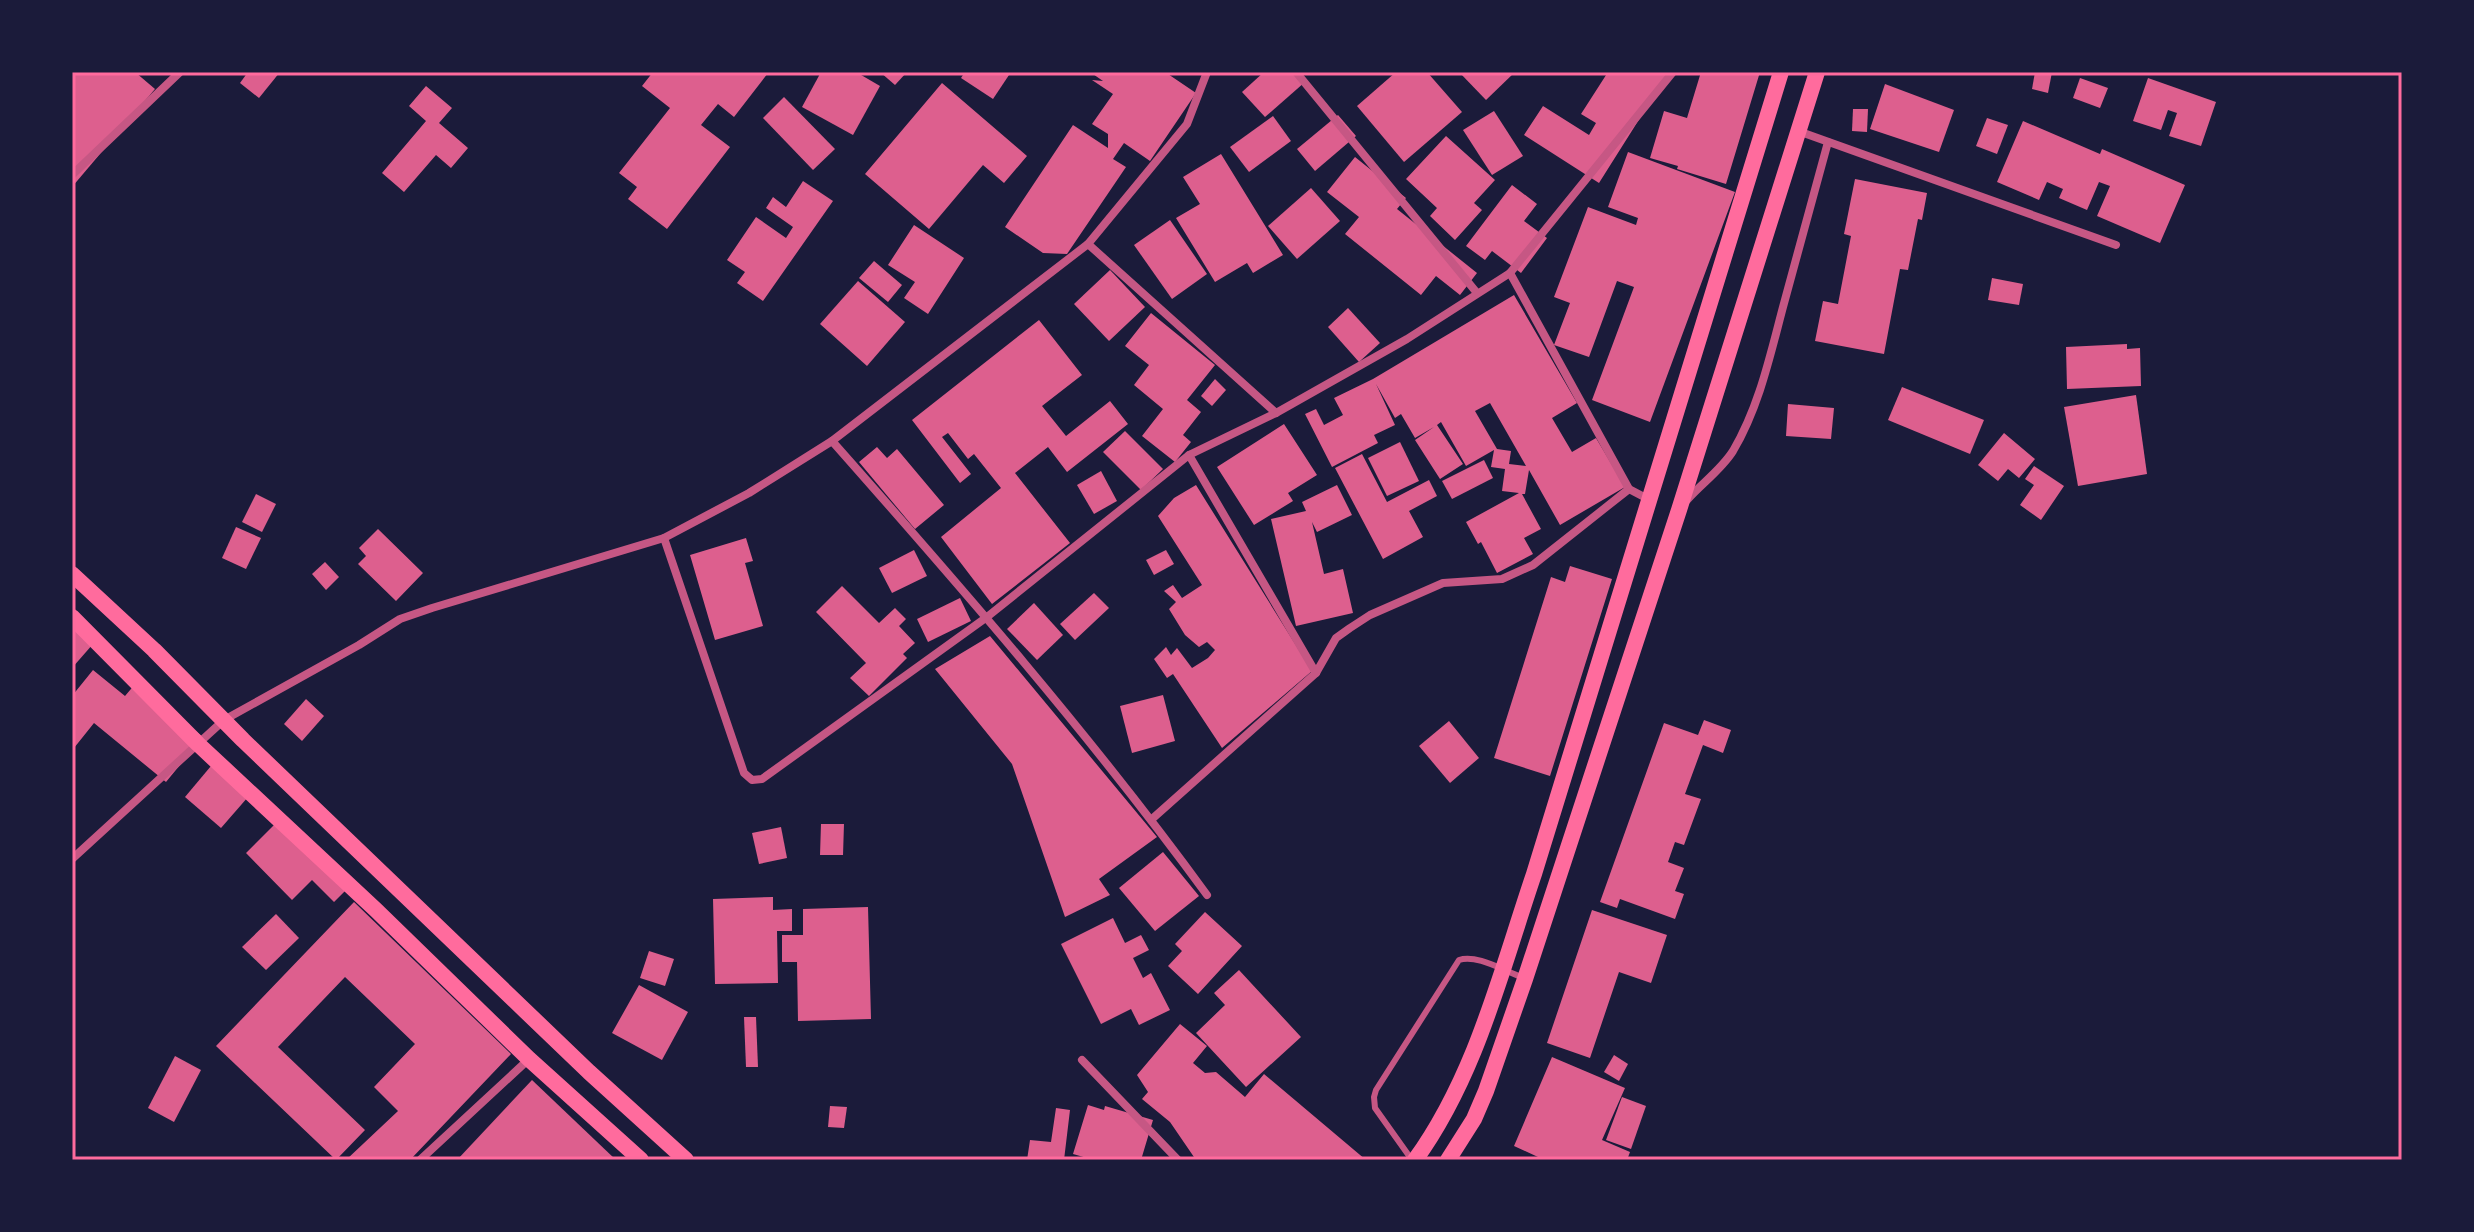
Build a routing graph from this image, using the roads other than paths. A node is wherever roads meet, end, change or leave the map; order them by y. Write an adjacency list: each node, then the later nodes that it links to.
1 (180, 72): 9 (street)
2 (1207, 72): 10 (street)
3 (1296, 72): 13 (street)
4 (1673, 72): 12 (street)
5 (1781, 72): 18 (main road)
6 (1817, 72): 7 (main road)
7 (1797, 131): 8 (street); 19 (main road)
8 (1828, 142): 11 (street); 19 (street)
9 (72, 175)
10 (1088, 244): 14 (street); 15 (street)
11 (2116, 245)
12 (1510, 273): 13 (street); 17 (street)
13 (1477, 293): 14 (street)
14 (1276, 413): 16 (street)
15 (832, 441): 20 (street); 23 (street)
16 (1189, 455): 23 (street); 24 (street)
17 (1629, 489): 18 (street); 24 (street)
18 (1648, 499): 30 (main road)
19 (1679, 510): 31 (main road)
20 (664, 538): 23 (street); 25 (street)
21 (72, 574): 25 (main road)
22 (72, 617): 26 (main road)
23 (987, 617): 27 (street)
24 (1316, 673): 27 (street)
25 (224, 720): 26 (street); 34 (main road)
26 (198, 744): 28 (street); 32 (main road)
27 (1152, 819): 29 (street)
28 (72, 859)
29 (1207, 895)
30 (1502, 970): 31 (lane); 38 (main road); 38 (lane)
31 (1525, 979): 39 (main road)
32 (529, 1059): 35 (street); 36 (main road)
33 (1082, 1060): 37 (street)
34 (679, 1159)
35 (420, 1160)
36 (641, 1160)
37 (1178, 1160)
38 (1414, 1160)
39 (1448, 1160)

